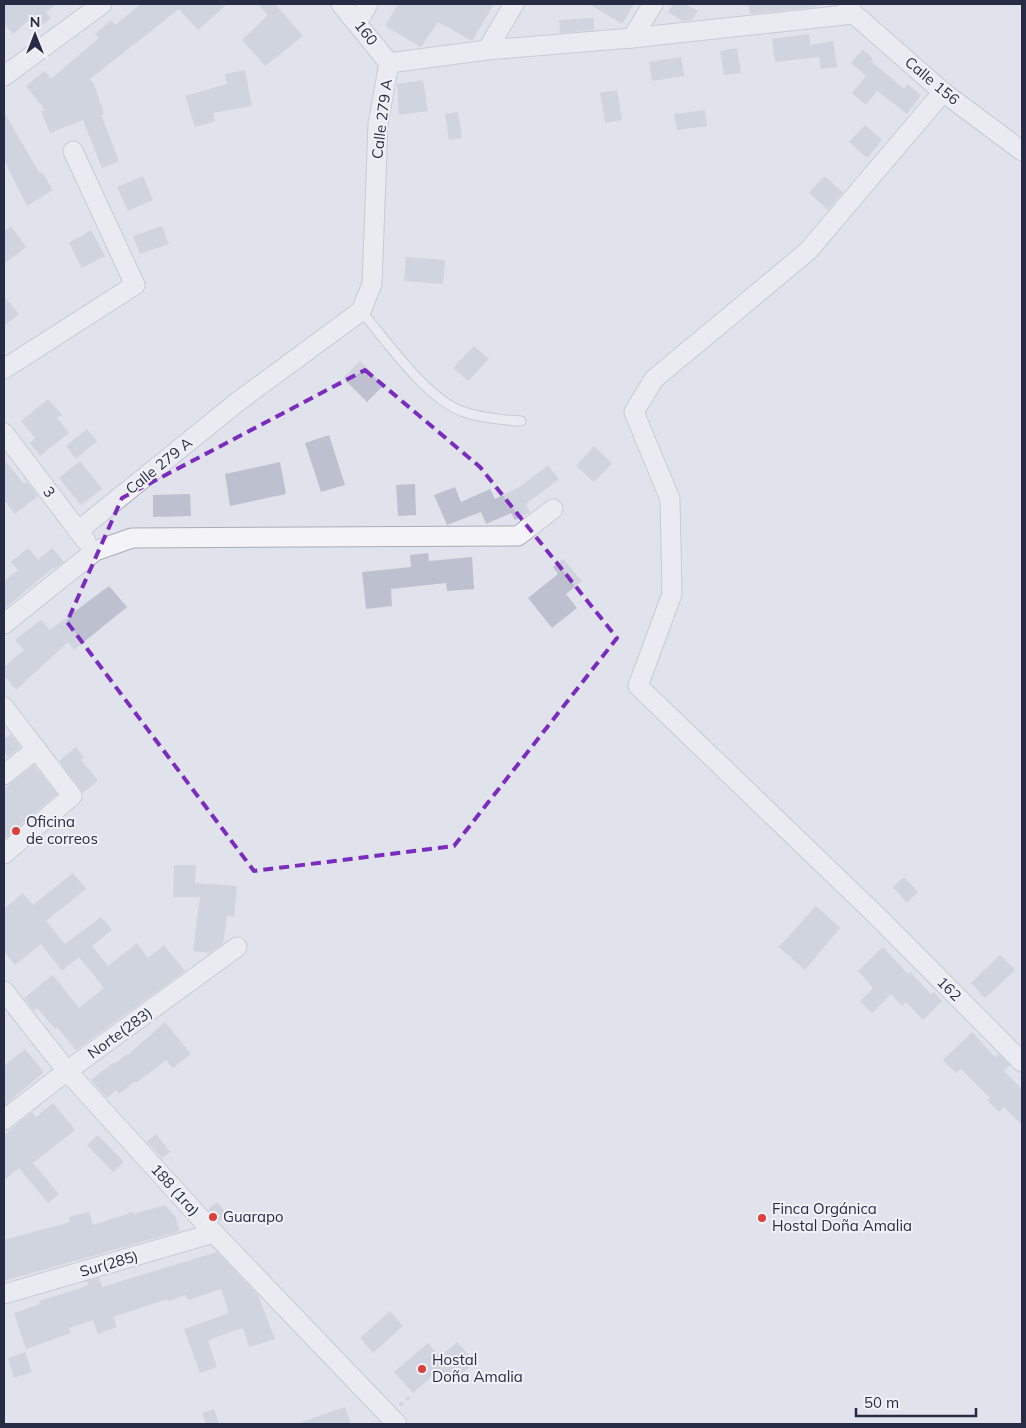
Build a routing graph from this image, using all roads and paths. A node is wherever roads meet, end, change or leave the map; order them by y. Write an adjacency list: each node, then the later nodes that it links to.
1 (102, 4): 11 (street)
2 (342, 4): 7 (street, 160)
3 (368, 4): 7 (street)
4 (514, 4): 9 (street)
5 (653, 4): 8 (street)
6 (851, 9): 8 (street, Calle 279 A); 12 (street, Calle 156)
7 (358, 21): 10 (street, 160)
8 (632, 38): 9 (street, Calle 279 A)
9 (487, 50): 10 (street, Calle 279 A)
10 (389, 63): 15 (street, Calle 279 A)
11 (4, 76)
12 (943, 92): 14 (street, Calle 156); 29 (street, 162)
13 (73, 151): 16 (street)
14 (1022, 151)
15 (361, 311): 17 (lane); 20 (street, Calle 279 A)
16 (4, 369)
17 (521, 421)
18 (4, 433): 20 (street, 3)
19 (553, 509): 21 (street)
20 (78, 531): 21 (street, 3)
21 (95, 551): 22 (street)
22 (4, 624)
23 (4, 707): 24 (street)
24 (36, 749): 25 (street); 26 (street)
25 (4, 776)
26 (4, 854)
27 (237, 947): 30 (street, Norte(283))
28 (4, 991): 30 (street, 188 (1ra))
29 (1022, 1062)
30 (67, 1071): 31 (street, Norte(283)); 32 (street, 188 (1ra))
31 (4, 1120)
32 (214, 1233): 33 (street, Sur(285)); 34 (street, 188 (1ra))
33 (4, 1294)
34 (397, 1424)

